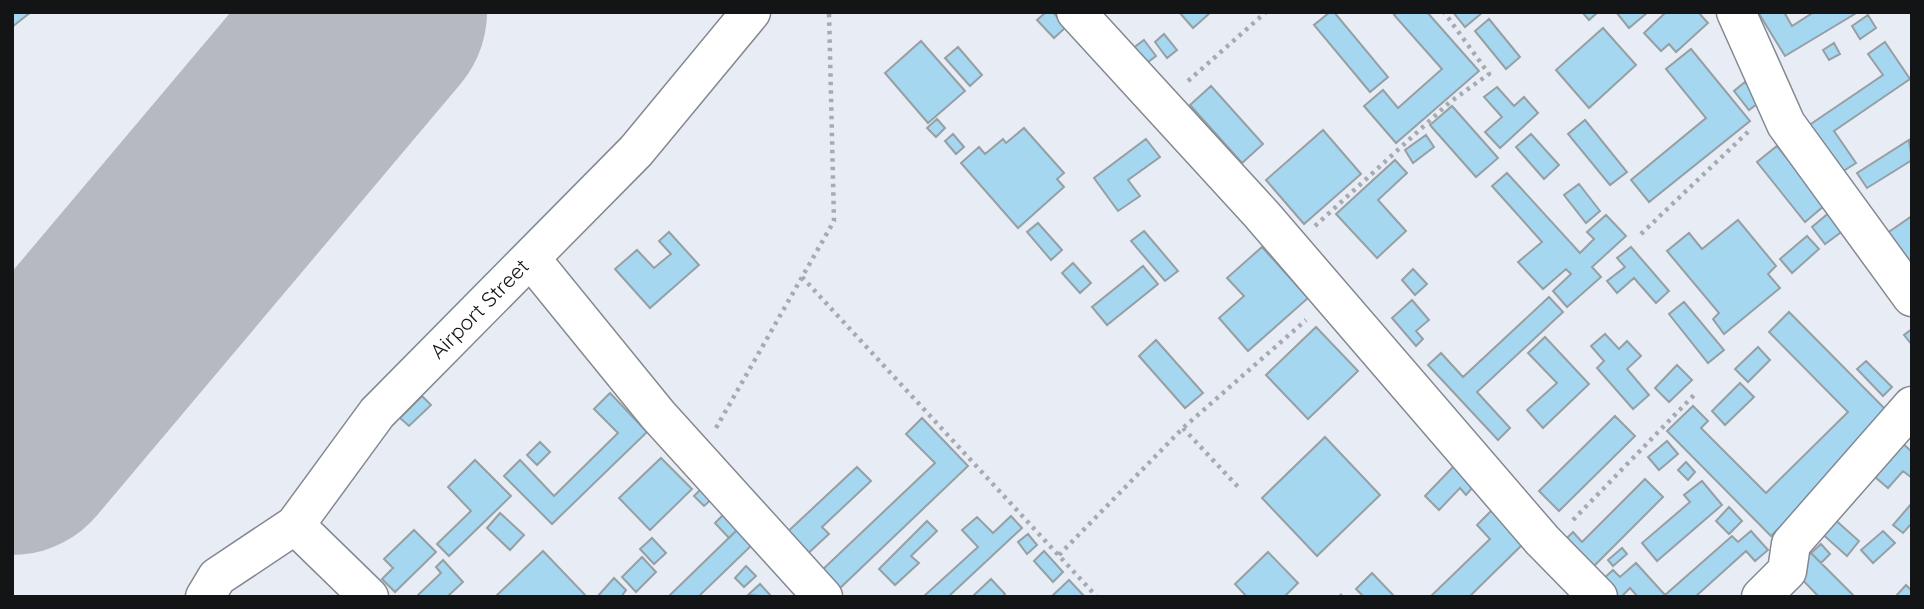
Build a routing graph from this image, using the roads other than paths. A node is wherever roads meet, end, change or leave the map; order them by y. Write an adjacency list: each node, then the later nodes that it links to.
1 (751, 12): 4 (street, Airport Street)
2 (1076, 12): 12 (street)
3 (1736, 12): 5 (street)
4 (531, 259): 7 (street, Airport Street); 11 (street)
5 (1912, 297)
6 (1912, 406): 8 (street)
7 (295, 525): 9 (street, Airport Street); 10 (street)
8 (1783, 590)
9 (205, 597)
10 (369, 597)
11 (823, 597)
12 (1598, 597)

